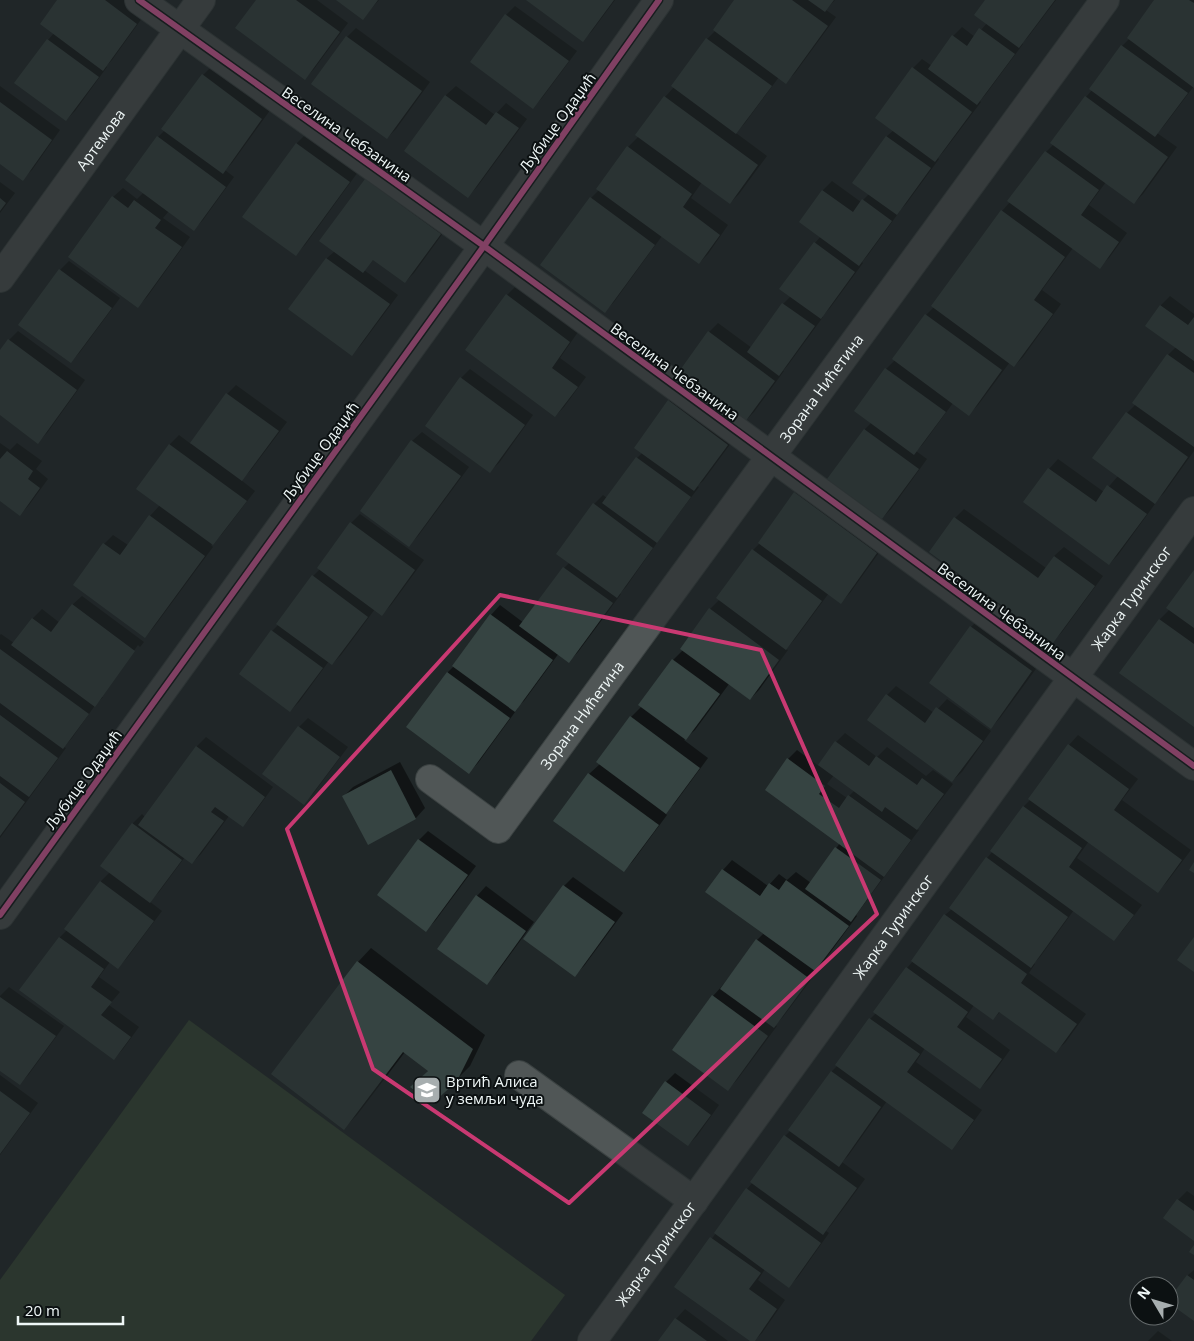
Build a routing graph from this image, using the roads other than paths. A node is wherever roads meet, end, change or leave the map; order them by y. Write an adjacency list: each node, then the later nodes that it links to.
1 (139, 0): 5 (street, Веселина Чебзанина)
2 (201, 0): 5 (street, Артемова)
3 (659, 0): 6 (street, Љубице Одаџић)
4 (1105, 0): 8 (street, Зорана Нићетина)
5 (180, 30): 6 (street, Веселина Чебзанина); 7 (street, Артемова)
6 (484, 246): 8 (street, Веселина Чебзанина); 13 (street, Љубице Одаџић)
7 (0, 278)
8 (771, 457): 10 (street, Веселина Чебзанина); 12 (street, Зорана Нићетина)
9 (1194, 511): 10 (street, Жарка Туринског)
10 (1073, 678): 11 (street, Веселина Чебзанина); 15 (street, Жарка Туринског)
11 (1194, 766)
12 (430, 779)
13 (0, 915)
14 (519, 1075): 15 (street)
15 (694, 1201): 16 (street, Жарка Туринског)
16 (592, 1341)

